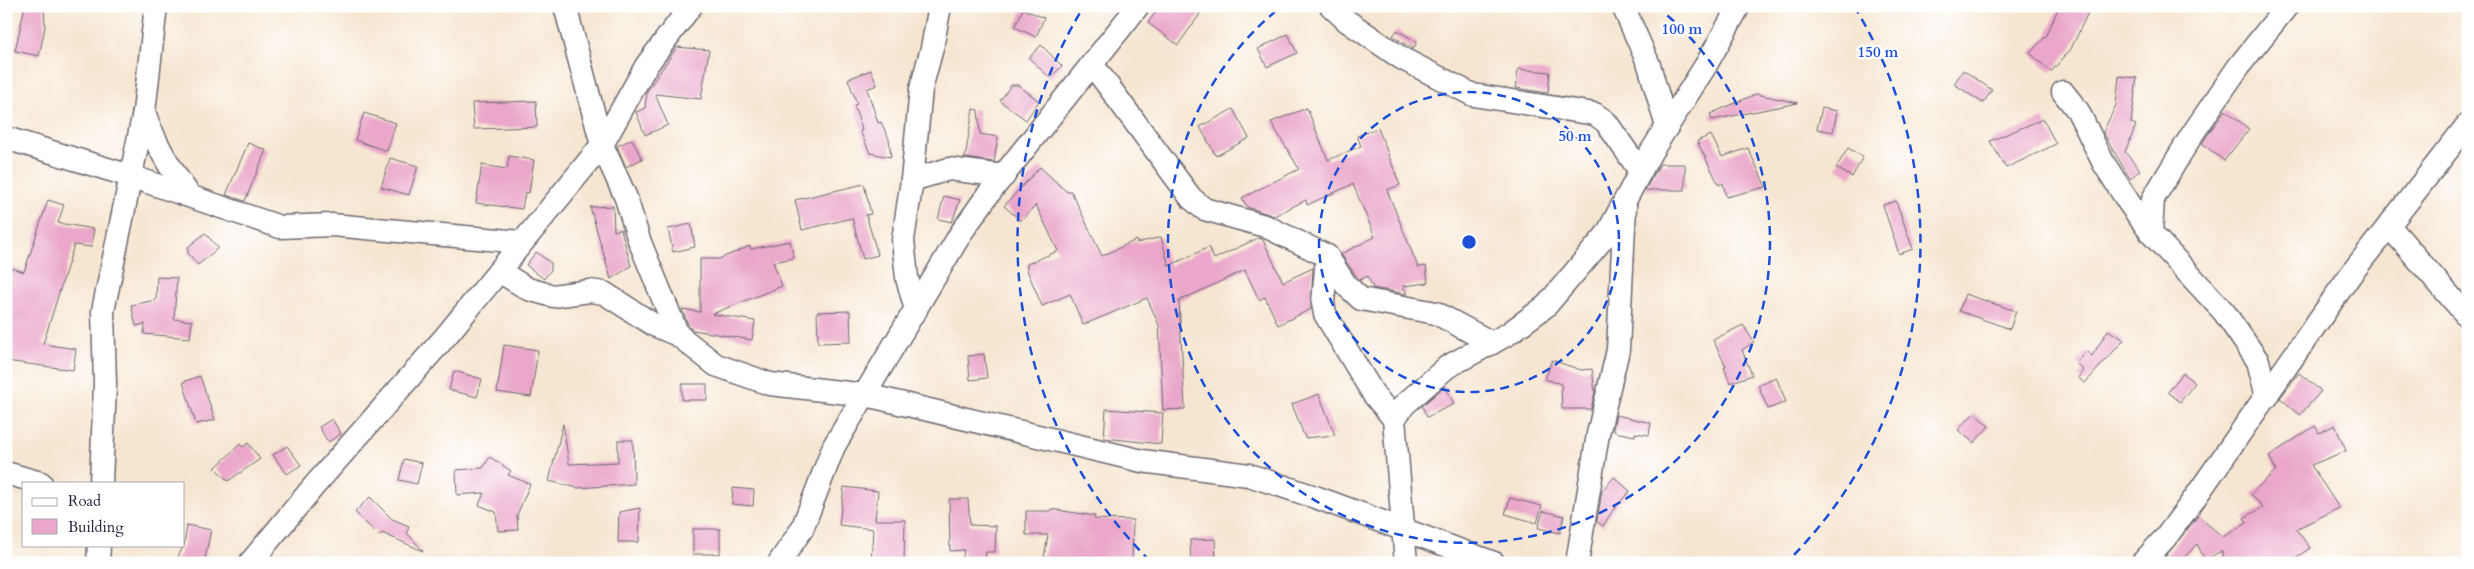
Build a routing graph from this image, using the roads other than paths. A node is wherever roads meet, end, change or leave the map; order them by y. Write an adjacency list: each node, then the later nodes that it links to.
1 (156, 6): 12 (street)
2 (565, 6): 17 (street)
3 (691, 6): 17 (street)
4 (940, 6): 16 (street)
5 (1138, 6): 10 (street)
6 (1331, 6): 19 (street)
7 (1623, 6): 14 (street)
8 (1739, 6): 14 (street)
9 (2287, 6): 24 (street)
10 (1092, 64): 21 (street); 30 (street)
11 (2063, 92): 26 (street)
12 (144, 112): 20 (street); 23 (street)
13 (2468, 124): 27 (street)
14 (1667, 127): 19 (street)
15 (6, 138): 20 (street)
16 (916, 142): 18 (street); 22 (street)
17 (602, 145): 29 (street); 34 (street)
18 (948, 169): 21 (street); 22 (street)
19 (1640, 171): 25 (street)
20 (130, 176): 23 (street); 43 (street)
21 (1004, 176): 32 (street)
22 (912, 180): 32 (street)
23 (190, 196): 29 (street)
24 (2153, 199): 26 (street); 28 (street)
25 (1625, 200): 35 (street); 51 (street)
26 (2129, 203): 28 (street)
27 (2389, 226): 33 (street); 36 (street)
28 (2151, 233): 37 (street)
29 (522, 242): 31 (street)
30 (1326, 256): 35 (street); 40 (street)
31 (498, 271): 34 (street); 47 (street)
32 (916, 310): 38 (street)
33 (2468, 317)
34 (678, 335): 38 (street)
35 (1492, 342): 40 (street)
36 (2293, 358): 37 (street); 39 (street)
37 (2258, 361): 39 (street)
38 (866, 395): 44 (street); 48 (street)
39 (2267, 397): 52 (street)
40 (1394, 419): 44 (street)
41 (6, 473): 42 (street)
42 (38, 482)
43 (101, 482)
44 (1404, 531): 49 (street); 50 (street)
45 (99, 546): 46 (street)
46 (98, 563)
47 (250, 563)
48 (779, 563)
49 (1406, 563)
50 (1494, 563)
51 (1577, 563)
52 (2142, 563)

